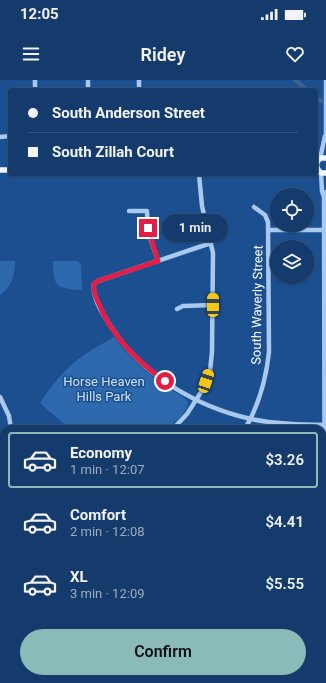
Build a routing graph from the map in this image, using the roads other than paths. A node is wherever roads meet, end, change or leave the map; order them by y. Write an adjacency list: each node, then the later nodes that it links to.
1 (326, 80): 2 (street)
2 (326, 137): 4 (street)
3 (326, 158): 4 (main road)
4 (318, 161)
5 (320, 172): 7 (street)
6 (199, 176): 12 (street)
7 (325, 194): 11 (street)
8 (254, 207): 10 (street, South Waverly Street)
9 (129, 211): 13 (street)
10 (269, 230): 11 (street); 20 (street, South Waverly Street)
11 (325, 230): 16 (street)
12 (211, 243): 13 (street); 14 (street)
13 (158, 261): 19 (street)
14 (213, 305): 15 (street); 19 (street)
15 (177, 309)
16 (325, 313): 17 (street)
17 (326, 369): 24 (street)
18 (0, 397): 21 (street)
19 (197, 400): 20 (street); 22 (street)
20 (251, 419): 23 (street, South Waverly Street); 24 (street)
21 (10, 425)
22 (177, 425)
23 (247, 425)
24 (326, 425)

